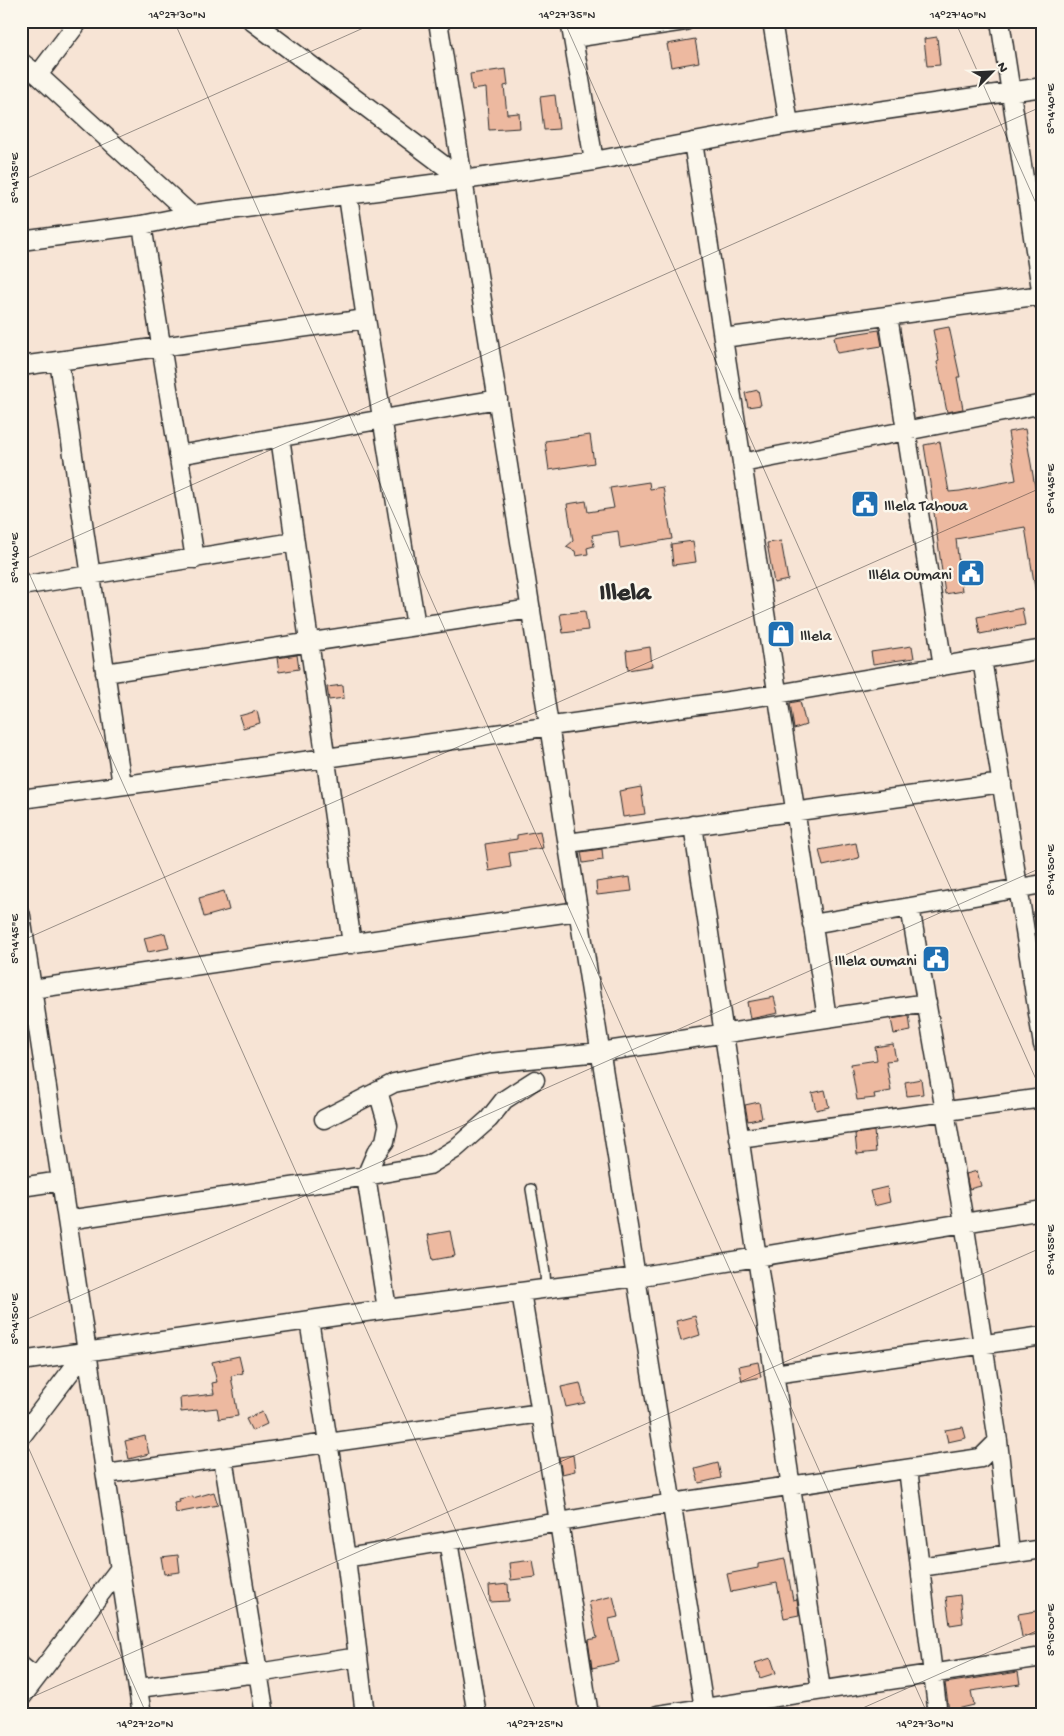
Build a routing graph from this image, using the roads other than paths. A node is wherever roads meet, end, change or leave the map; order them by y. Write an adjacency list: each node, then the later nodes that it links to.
1 (79, 21): 9 (street)
2 (252, 21): 15 (street)
3 (438, 21): 15 (street)
4 (685, 21): 7 (street)
5 (772, 21): 12 (street)
6 (1000, 21): 11 (street)
7 (571, 30): 14 (street)
8 (21, 62): 9 (street)
9 (38, 75): 17 (street)
10 (1043, 87): 11 (street)
11 (1011, 92): 12 (street); 20 (street)
12 (789, 124): 13 (street)
13 (694, 142): 14 (street); 23 (street)
14 (594, 161): 15 (street)
15 (463, 180): 16 (street); 27 (street)
16 (348, 196): 17 (street); 22 (street)
17 (191, 215): 18 (street)
18 (142, 225): 19 (street); 24 (street)
19 (21, 241)
20 (1042, 299): 21 (street)
21 (888, 316): 23 (street); 30 (street)
22 (366, 319): 24 (street); 29 (street)
23 (723, 338): 33 (street)
24 (161, 347): 25 (street); 32 (street)
25 (59, 361): 26 (street); 36 (street)
26 (21, 366)
27 (498, 399): 29 (street); 38 (street)
28 (1043, 404): 30 (street)
29 (382, 420): 31 (street); 39 (street)
30 (906, 430): 33 (street); 43 (street)
31 (280, 437): 32 (street); 34 (street)
32 (178, 455): 35 (street)
33 (742, 463): 45 (street)
34 (294, 542): 35 (street); 40 (street)
35 (195, 559): 36 (street)
36 (92, 575): 37 (street); 44 (street)
37 (21, 586)
38 (531, 609): 39 (street); 46 (street)
39 (416, 626): 40 (street)
40 (309, 642): 44 (street); 47 (street)
41 (1043, 649): 42 (street)
42 (982, 659): 43 (street); 48 (street)
43 (943, 666): 45 (street)
44 (105, 673): 49 (street)
45 (777, 694): 46 (street); 51 (street)
46 (549, 726): 47 (street); 53 (street)
47 (326, 758): 49 (street); 60 (street)
48 (1002, 783): 51 (street); 55 (street)
49 (122, 785): 50 (street)
50 (21, 799)
51 (795, 811): 52 (street); 59 (street)
52 (693, 825): 53 (street); 65 (street)
53 (568, 843): 57 (street)
54 (1043, 884): 55 (street)
55 (1018, 888): 56 (street); 66 (street)
56 (910, 907): 59 (street); 62 (street)
57 (578, 911): 60 (street); 67 (street)
58 (21, 916): 61 (street)
59 (812, 924): 64 (street)
60 (352, 944): 61 (street)
61 (32, 989): 63 (street)
62 (927, 1003): 64 (street); 71 (street)
63 (29, 1016): 75 (street)
64 (827, 1018): 65 (street)
65 (724, 1034): 67 (street); 73 (street)
66 (1043, 1045)
67 (600, 1052): 69 (street); 82 (street)
68 (535, 1080): 74 (street)
69 (378, 1091): 72 (street); 74 (street)
70 (1043, 1098): 71 (street)
71 (945, 1111): 73 (street); 80 (street)
72 (324, 1118)
73 (739, 1139): 81 (street)
74 (366, 1176): 79 (street); 85 (street)
75 (61, 1181): 76 (street); 79 (street)
76 (21, 1187)
77 (531, 1189): 83 (lane)
78 (1043, 1210): 80 (street)
79 (67, 1220): 89 (street)
80 (964, 1222): 81 (street); 88 (street)
81 (756, 1257): 82 (street); 91 (street)
82 (636, 1277): 83 (street); 100 (street)
83 (546, 1288): 84 (street)
84 (521, 1292): 85 (street); 92 (street)
85 (387, 1309): 86 (street)
86 (309, 1320): 89 (street); 95 (street)
87 (1043, 1336): 88 (street)
88 (983, 1345): 91 (street); 94 (street)
89 (87, 1350): 90 (street); 93 (street); 98 (street)
90 (21, 1361)
91 (774, 1374): 99 (street)
92 (541, 1413): 95 (street); 101 (street)
93 (21, 1437)
94 (998, 1441): 97 (street); 104 (street)
95 (328, 1443): 96 (street); 105 (street)
96 (223, 1458): 98 (street); 111 (street)
97 (908, 1469): 99 (street); 106 (street)
98 (106, 1474): 107 (street)
99 (790, 1486): 100 (street); 115 (street)
100 (672, 1503): 101 (street); 117 (street)
101 (559, 1522): 102 (street); 122 (street)
102 (448, 1541): 105 (street); 121 (street)
103 (1043, 1548): 104 (street)
104 (1010, 1553): 106 (street)
105 (346, 1558): 108 (street)
106 (920, 1567): 112 (street)
107 (120, 1568): 113 (street); 114 (street)
108 (358, 1657): 111 (street); 120 (street)
109 (1043, 1657): 112 (street)
110 (21, 1666): 113 (street)
111 (258, 1673): 114 (street); 119 (street)
112 (933, 1674): 115 (street); 124 (street)
113 (36, 1678): 116 (street)
114 (138, 1688): 118 (street)
115 (820, 1690): 117 (street)
116 (21, 1698)
117 (704, 1711): 123 (street)
118 (142, 1715)
119 (265, 1715)
120 (365, 1715)
121 (477, 1715)
122 (589, 1715)
123 (658, 1715)
124 (938, 1715)

